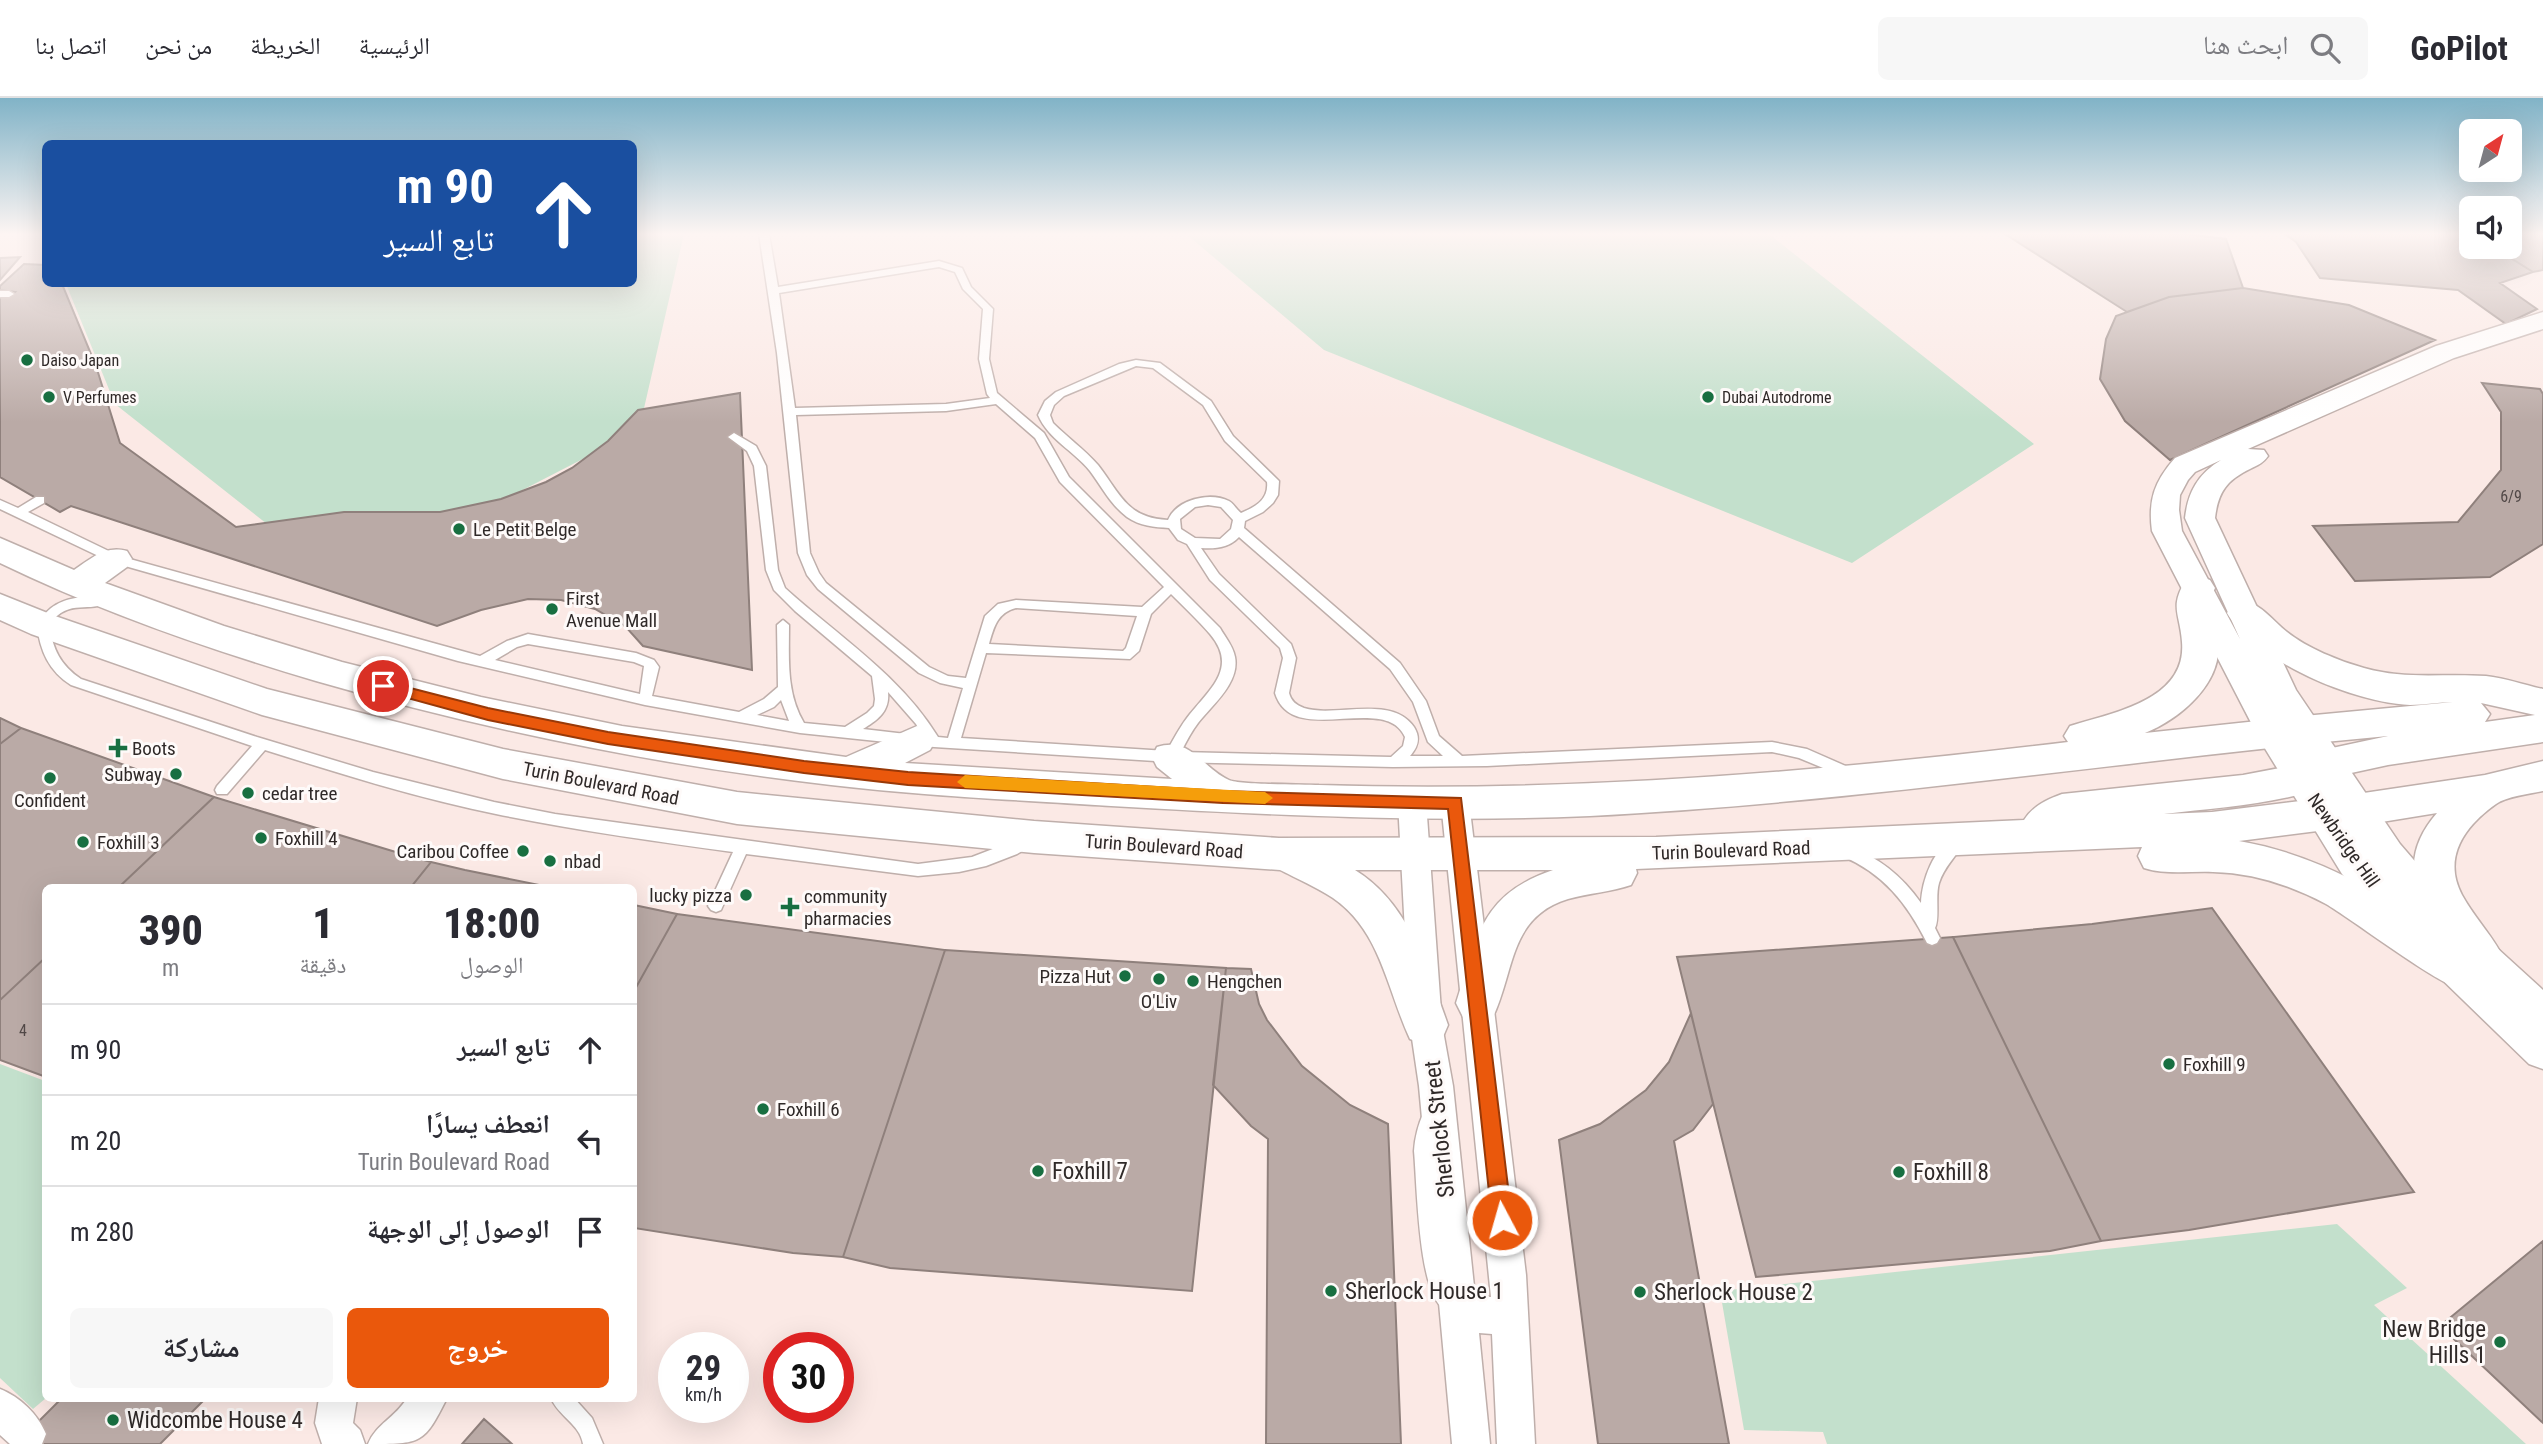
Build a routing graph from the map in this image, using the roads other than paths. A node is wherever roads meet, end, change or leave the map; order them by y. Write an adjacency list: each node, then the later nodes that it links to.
1 (776, 297): 6 (lane)
2 (976, 297): 5 (lane)
3 (2543, 320): 18 (street)
4 (2543, 338): 22 (street)
5 (997, 400): 6 (lane); 17 (lane)
6 (791, 412): 28 (lane)
7 (734, 437): 27 (lane)
8 (40, 500): 10 (lane)
9 (0, 504): 10 (lane)
10 (18, 513): 15 (lane)
11 (1174, 524): 12 (lane); 12 (lane); 13 (lane)
12 (1239, 525): 13 (lane); 32 (lane)
13 (1193, 544): 34 (lane)
14 (0, 549): 16 (main road)
15 (115, 559): 16 (main road); 26 (lane)
16 (75, 586): 19 (main road)
17 (1171, 587): 21 (lane); 41 (lane)
18 (2198, 588): 37 (street); 44 (main road)
19 (123, 603): 23 (lane); 46 (main road)
20 (0, 606): 23 (main road, Turin Boulevard Road)
21 (1145, 612): 25 (lane); 25 (lane)
22 (2245, 613): 31 (main road); 37 (street)
23 (43, 625): 40 (lane); 55 (main road, Turin Boulevard Road)
24 (783, 625): 29 (lane)
25 (981, 648): 28 (lane)
26 (481, 662): 30 (lane); 30 (lane)
27 (878, 677): 38 (lane); 39 (lane)
28 (970, 684): 39 (lane)
29 (783, 690): 33 (lane); 35 (lane)
30 (645, 700): 33 (lane)
31 (2543, 705): 37 (main road)
32 (1425, 716): 34 (lane); 42 (lane)
33 (739, 717): 35 (lane)
34 (1400, 721): 43 (lane)
35 (800, 728): 38 (lane)
36 (2543, 728): 45 (main road)
37 (2289, 732): 44 (main road); 45 (main road)
38 (847, 733): 39 (lane)
39 (934, 742): 41 (lane); 46 (main road)
40 (261, 745): 50 (lane); 60 (lane)
41 (1171, 757): 43 (lane); 52 (main road)
42 (1460, 760): 43 (lane); 49 (lane)
43 (1394, 762)
44 (2039, 762): 49 (main road)
45 (2314, 771): 56 (main road); 57 (main road)
46 (850, 772): 48 (main road)
47 (2543, 776): 51 (main road, Turin Boulevard Road)
48 (908, 778): 52 (main road); 55 (main road)
49 (1862, 780): 54 (main road)
50 (222, 790)
51 (2485, 790): 56 (main road, Turin Boulevard Road); 67 (main road)
52 (1223, 797): 53 (main road)
53 (1412, 802): 54 (main road); 64 (street, Sherlock Street)
54 (1455, 802): 65 (street)
55 (737, 808): 58 (main road, Turin Boulevard Road)
56 (2342, 812): 57 (main road, Turin Boulevard Road); 67 (street, Newbridge Hill)
57 (2036, 835): 59 (main road, Turin Boulevard Road); 67 (main road)
58 (1034, 837): 60 (lane); 63 (main road, Turin Boulevard Road)
59 (1961, 839): 61 (main road, Turin Boulevard Road); 61 (lane)
60 (742, 847): 66 (lane)
61 (1832, 847): 62 (main road, Turin Boulevard Road)
62 (1656, 853): 65 (main road, Turin Boulevard Road); 68 (main road)
63 (1279, 854): 64 (main road, Turin Boulevard Road); 70 (main road)
64 (1416, 855): 65 (main road, Turin Boulevard Road); 70 (street, Sherlock Street)
65 (1461, 855): 68 (street)
66 (716, 906)
67 (2469, 965): 69 (street, Newbridge Hill); 71 (street, Newbridge Hill)
68 (1478, 1003): 74 (street)
69 (2543, 1015)
70 (1426, 1025): 72 (street, Sherlock Street)
71 (2543, 1051)
72 (1437, 1105): 73 (street, Sherlock Street); 73 (lane)
73 (1458, 1314): 74 (street); 83 (street, Sherlock Street)
74 (1510, 1316): 84 (street)
75 (337, 1402): 80 (street)
76 (426, 1402): 81 (street)
77 (564, 1402): 82 (lane)
78 (0, 1408): 79 (street)
79 (27, 1434)
80 (342, 1443)
81 (387, 1444)
82 (593, 1444)
83 (1471, 1444)
84 (1517, 1444)

